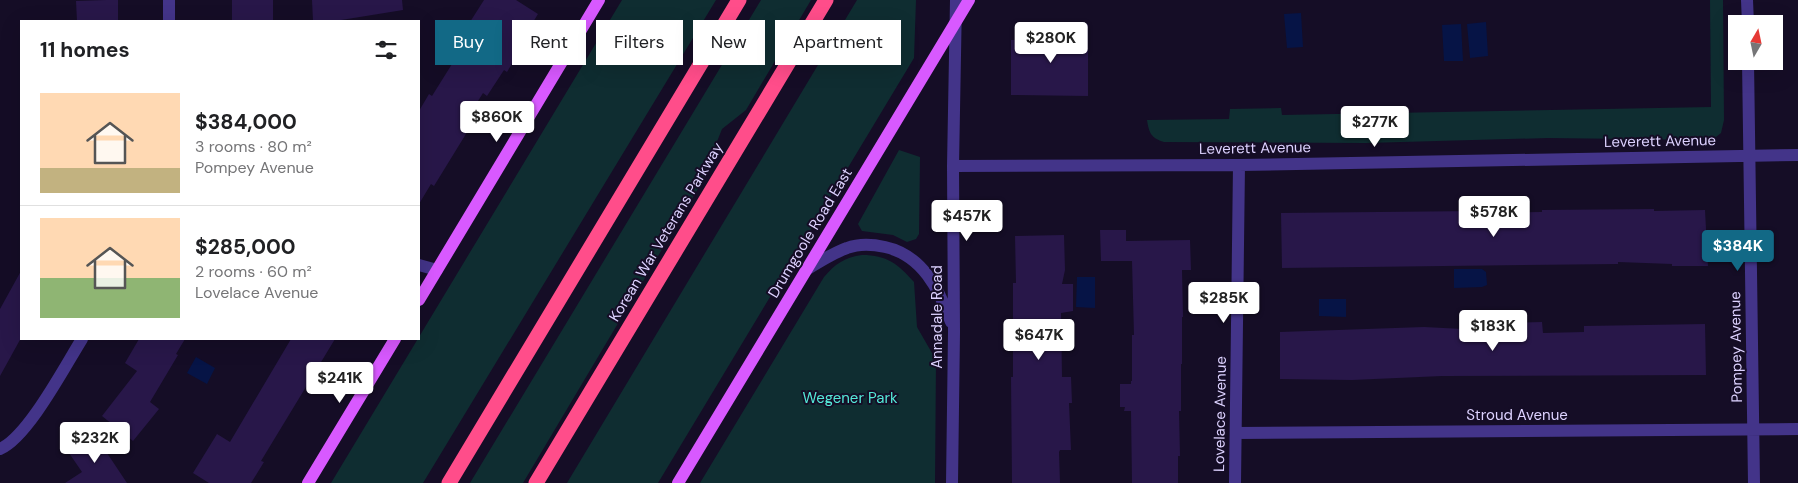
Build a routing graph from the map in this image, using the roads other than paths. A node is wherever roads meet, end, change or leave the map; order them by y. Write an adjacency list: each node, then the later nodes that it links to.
1 (169, 0): 9 (street)
2 (599, 0): 17 (main road)
3 (738, 0): 28 (highway)
4 (826, 0): 29 (highway, Korean War Veterans Parkway)
5 (956, 0): 10 (street, Annadale Road)
6 (968, 0): 10 (main road, Drumgoole Road East)
7 (1748, 0): 8 (street)
8 (1748, 15)
9 (169, 20)
10 (956, 21): 15 (street, Annadale Road); 18 (main road, Drumgoole Road East)
11 (1748, 70): 13 (street, Pompey Avenue)
12 (1798, 155): 13 (street, Leverett Avenue)
13 (1750, 156): 14 (street, Leverett Avenue); 23 (street, Pompey Avenue)
14 (1239, 165): 15 (street, Leverett Avenue); 25 (street, Lovelace Avenue)
15 (953, 166): 20 (street, Annadale Road)
16 (420, 264): 17 (street)
17 (437, 270): 19 (main road)
18 (806, 270): 20 (street); 30 (main road, Drumgoole Road East)
19 (420, 298)
20 (954, 332): 31 (street, Annadale Road)
21 (81, 340): 26 (street)
22 (395, 340): 27 (main road)
23 (1753, 429): 24 (street, Stroud Avenue); 25 (street, Stroud Avenue); 33 (street, Pompey Avenue)
24 (1798, 429)
25 (1236, 433): 32 (street, Lovelace Avenue)
26 (0, 449)
27 (308, 483)
28 (449, 483)
29 (536, 483)
30 (678, 483)
31 (952, 483)
32 (1235, 483)
33 (1754, 483)

